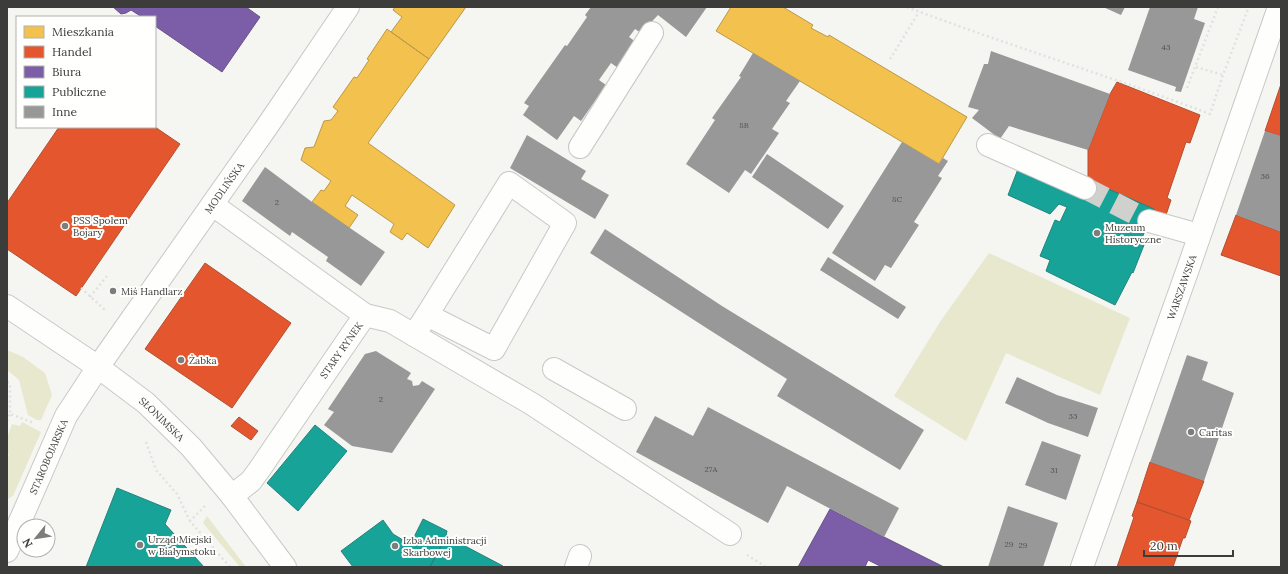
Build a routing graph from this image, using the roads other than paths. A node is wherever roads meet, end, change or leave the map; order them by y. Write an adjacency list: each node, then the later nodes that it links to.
1 (1279, 7): 9 (street, WARSZAWSKA)
2 (340, 10): 7 (street, MODLIŃSKA)
3 (652, 33): 5 (street)
4 (988, 144): 6 (street)
5 (580, 147)
6 (1085, 188)
7 (213, 205): 11 (street, STARY RYNEK); 14 (street, MODLIŃSKA)
8 (1149, 220): 9 (street)
9 (1199, 235): 21 (street, WARSZAWSKA)
10 (7, 306): 14 (street, SŁONIMSKA)
11 (365, 315): 13 (street); 17 (street, STARY RYNEK)
12 (427, 315): 12 (street); 13 (street)
13 (414, 335): 18 (street)
14 (98, 367): 17 (street, SŁONIMSKA); 19 (street, STAROBOJARSKA)
15 (554, 369): 16 (street)
16 (625, 409)
17 (232, 496): 20 (street, SŁONIMSKA)
18 (730, 534)
19 (7, 551)
20 (285, 567)
21 (1082, 567)

